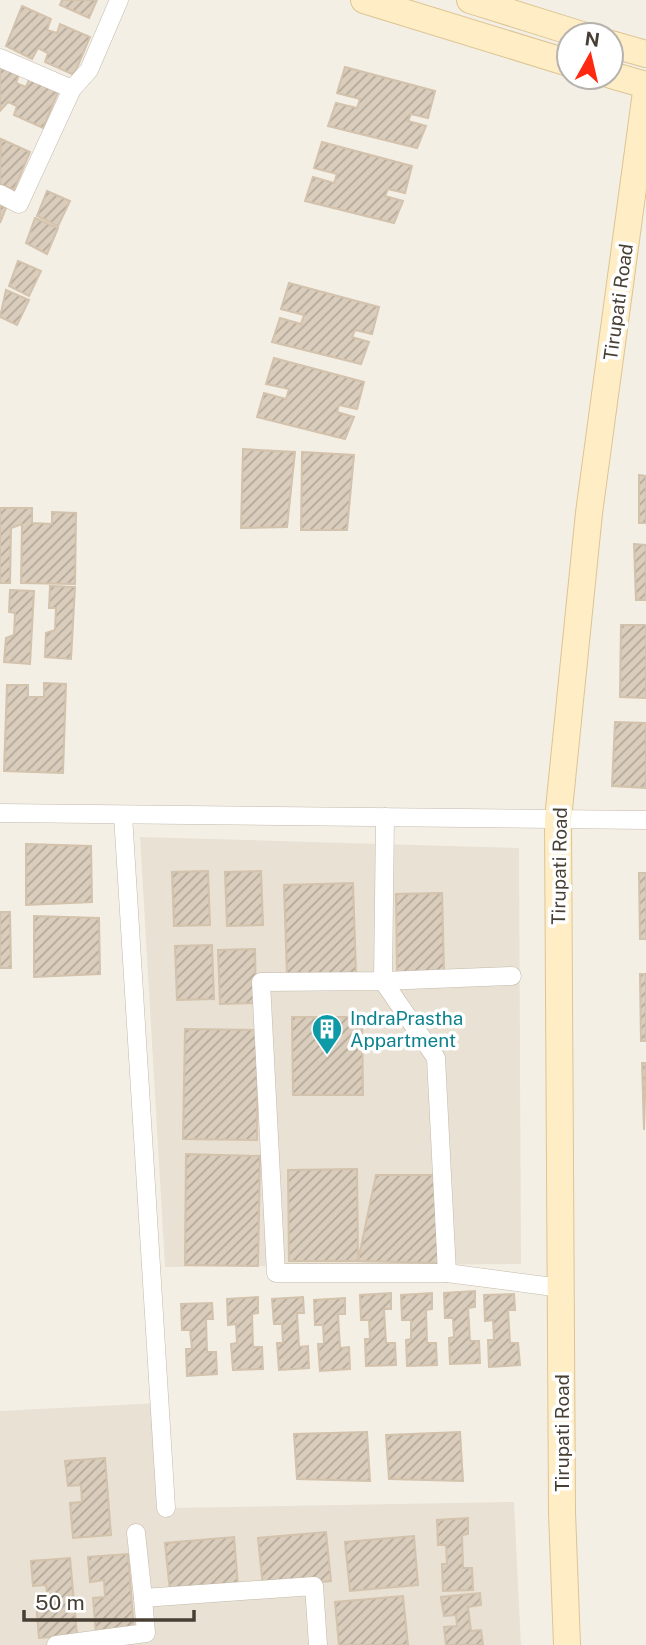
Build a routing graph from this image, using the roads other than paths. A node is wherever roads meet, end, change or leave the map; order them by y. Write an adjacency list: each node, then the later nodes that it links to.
1 (119, 0): 11 (street)
2 (364, 0): 8 (street)
3 (470, 0): 4 (street)
4 (555, 27)
5 (625, 48): 6 (street)
6 (646, 54)
7 (0, 58): 11 (street)
8 (555, 59)
9 (625, 79): 10 (street)
10 (646, 85)
11 (72, 89): 13 (street)
12 (646, 92): 17 (street, Tirupati Road)
13 (0, 194)
14 (0, 813): 15 (street)
15 (123, 815): 16 (street); 23 (street)
16 (384, 817): 17 (street); 20 (street)
17 (558, 819): 18 (street); 22 (street, Tirupati Road)
18 (646, 820)
19 (512, 976): 20 (street)
20 (383, 981): 21 (street); 21 (street)
21 (447, 1273): 22 (street)
22 (561, 1289): 29 (street, Tirupati Road)
23 (166, 1508)
24 (136, 1533): 25 (street)
25 (144, 1598): 26 (street); 28 (street)
26 (147, 1639): 27 (street)
27 (56, 1645)
28 (318, 1645)
29 (566, 1645)

